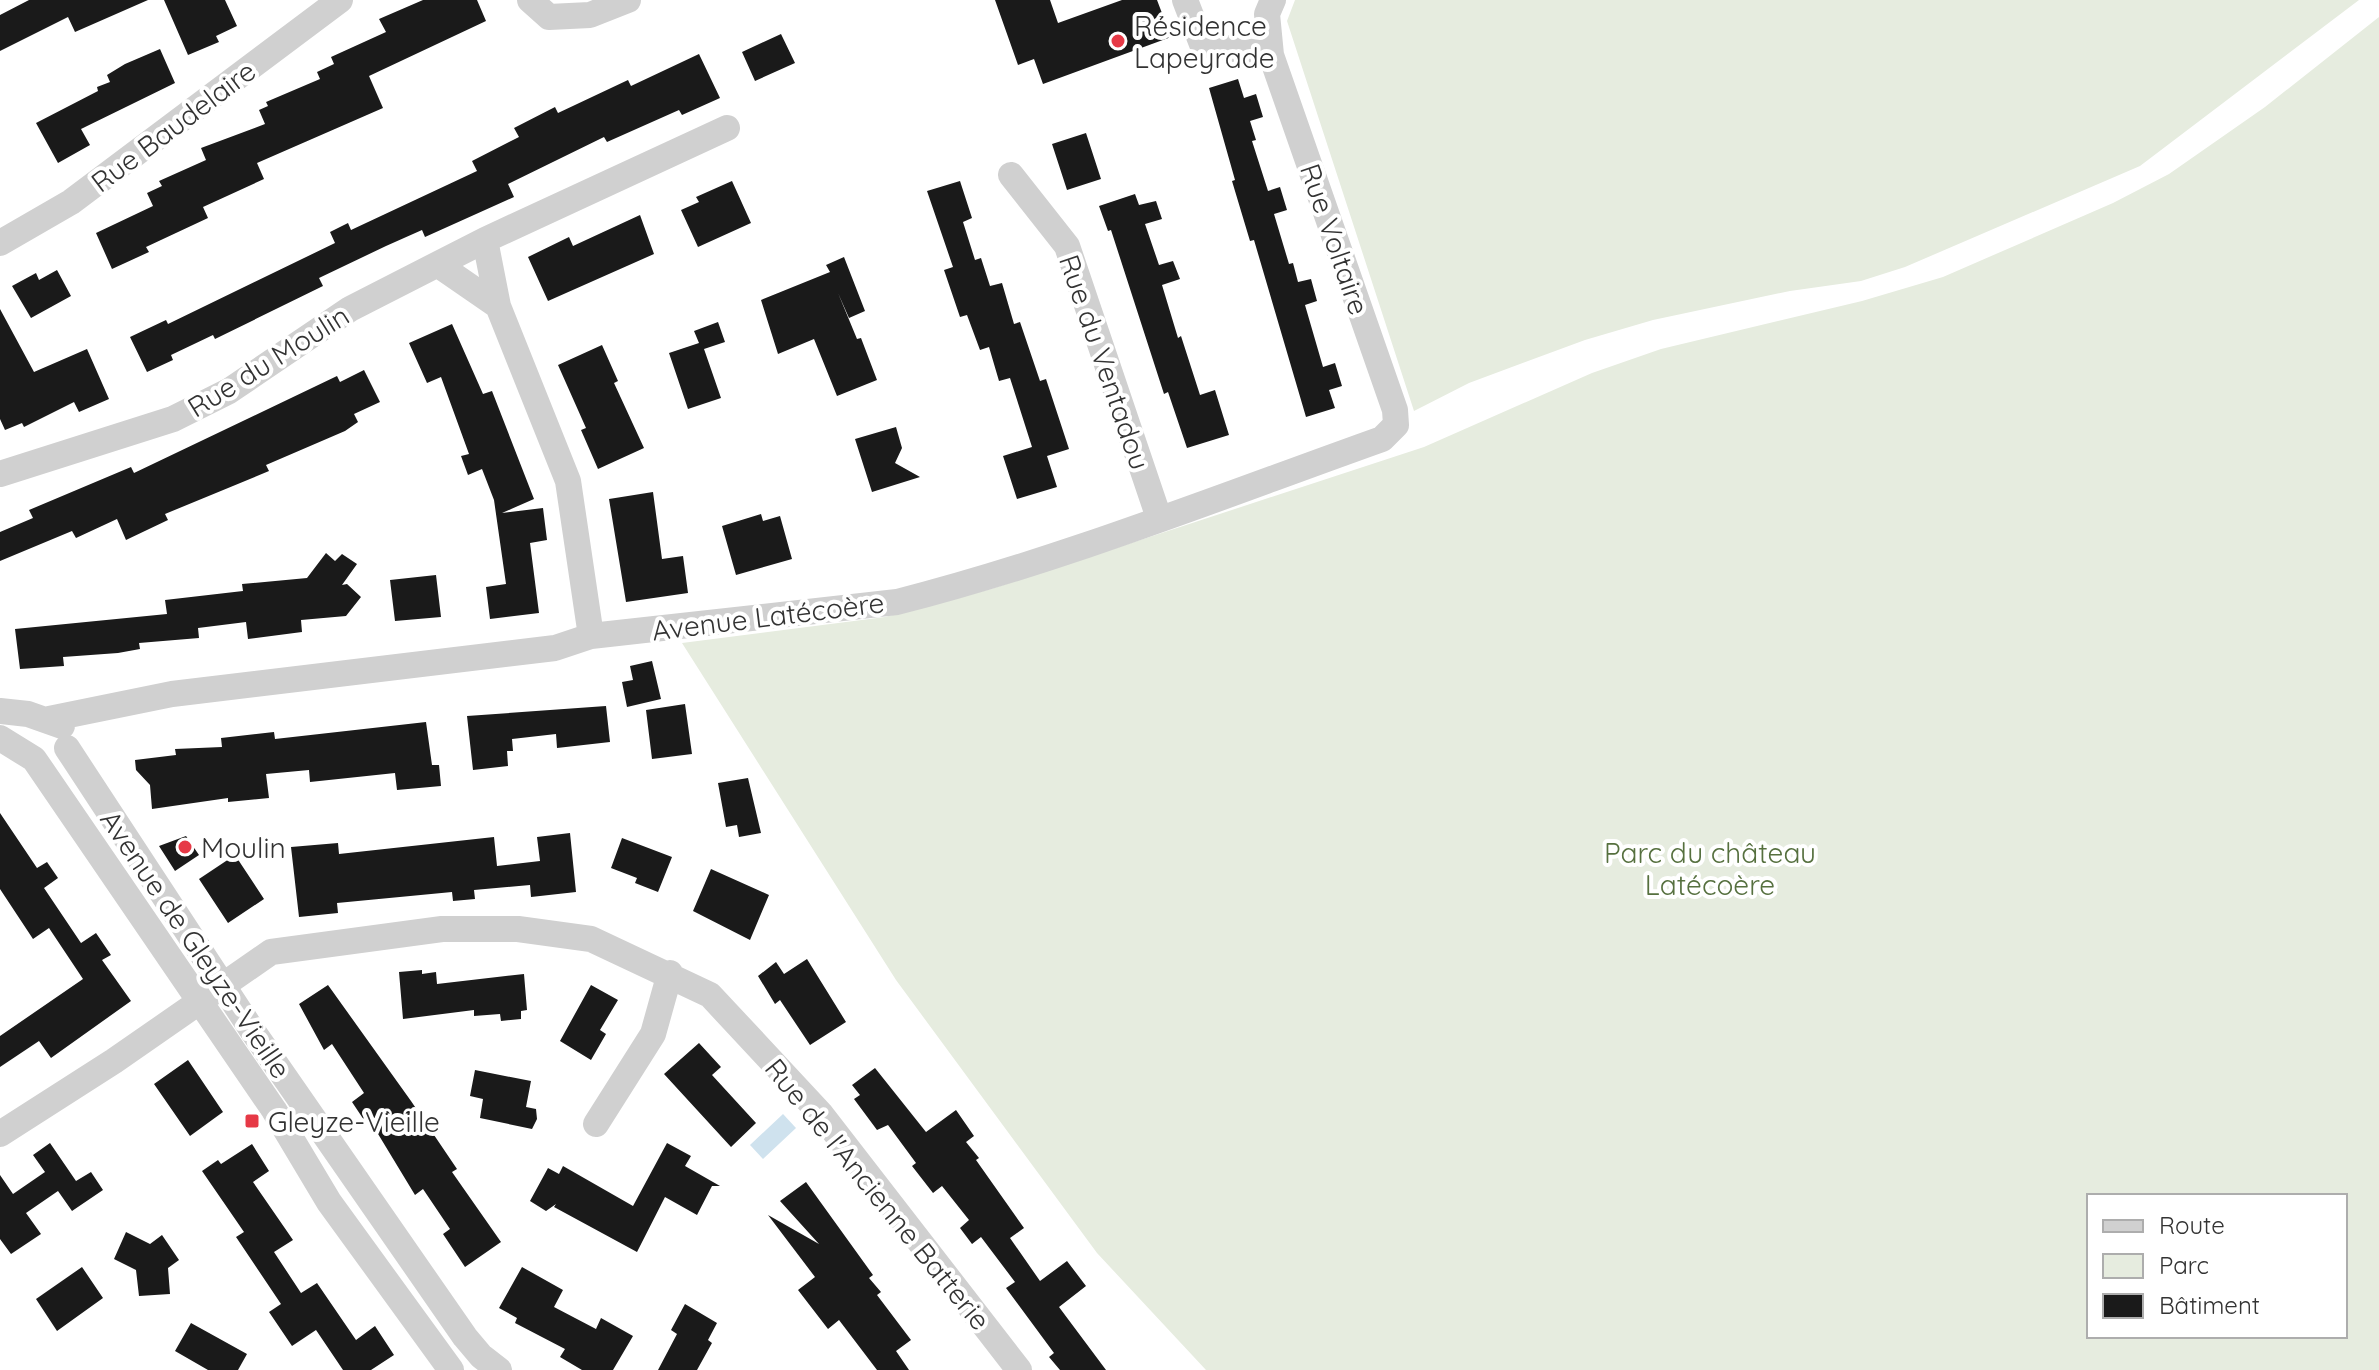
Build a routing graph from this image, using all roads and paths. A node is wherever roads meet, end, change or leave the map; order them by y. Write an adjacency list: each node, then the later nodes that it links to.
1 (340, 0): 10 (street, Rue Baudelaire)
2 (530, 0): 3 (street)
3 (628, 0)
4 (1185, 0): 6 (street)
5 (1273, 0): 6 (street, Rue Voltaire)
6 (1271, 55): 13 (street, Rue Voltaire)
7 (727, 128): 9 (street, Rue du Moulin)
8 (1011, 175): 15 (street, Rue du Ventadou)
9 (485, 240): 11 (street, Rue du Moulin); 12 (street)
10 (0, 243)
11 (440, 266): 12 (street); 14 (street, Rue du Moulin)
12 (498, 306): 16 (street)
13 (1396, 425): 15 (street, Avenue Latécoère)
14 (0, 474)
15 (1159, 518): 16 (street, Avenue Latécoère)
16 (591, 636): 17 (street, Avenue Latécoère)
17 (114, 707): 19 (street, Avenue Latécoère); 21 (street, Avenue Latécoère)
18 (0, 711): 19 (street, Avenue Latécoère)
19 (46, 719): 21 (street); 22 (street)
20 (0, 738): 22 (street)
21 (67, 747): 22 (street, Avenue Latécoère); 24 (street, Avenue de Gleyze-Vieille)
22 (31, 756): 25 (street, Avenue de Gleyze-Vieille)
23 (670, 973): 24 (street, Rue de l'Ancienne Batterie); 26 (street); 30 (street, Rue de l'Ancienne Batterie)
24 (221, 983): 25 (street, Rue de l'Ancienne Batterie); 28 (street, Avenue de Gleyze-Vieille)
25 (199, 1001): 27 (street, Rue de l'Ancienne Batterie); 29 (street, Avenue de Gleyze-Vieille)
26 (596, 1124)
27 (0, 1134)
28 (484, 1365)
29 (451, 1370)
30 (1019, 1370)

